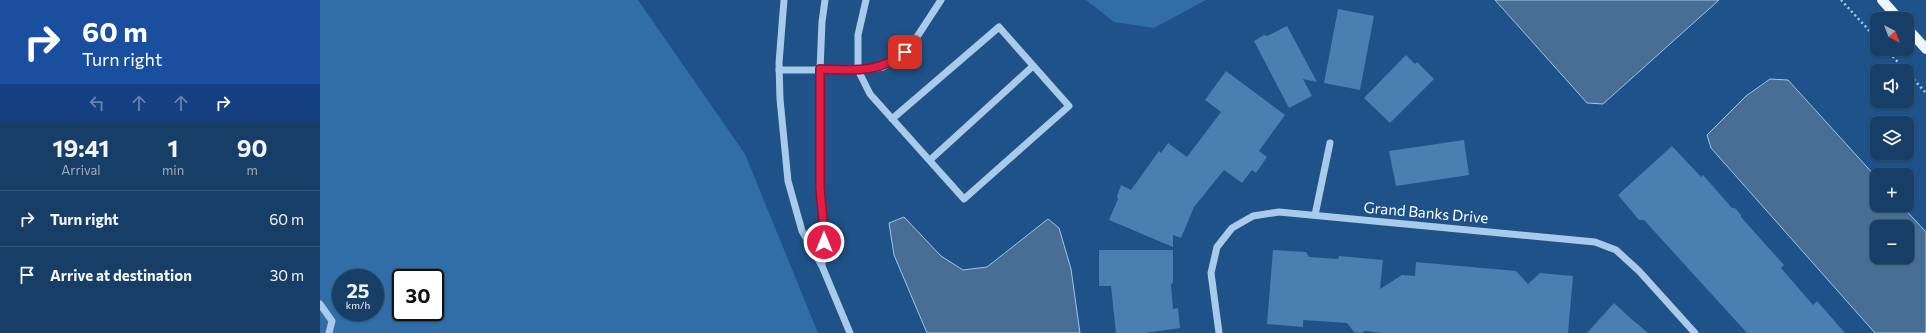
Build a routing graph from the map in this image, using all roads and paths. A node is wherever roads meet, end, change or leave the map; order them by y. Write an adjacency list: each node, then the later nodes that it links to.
1 (784, 0): 15 (street)
2 (825, 0): 14 (street)
3 (866, 0): 16 (street)
4 (941, 0): 16 (street)
5 (1841, 0): 8 (path)
6 (1882, 0): 7 (main road)
7 (1893, 12)
8 (1870, 31)
9 (1914, 36): 10 (main road)
10 (1926, 49)
11 (1892, 56): 12 (path)
12 (1900, 64)
13 (1033, 66): 19 (street); 21 (street); 21 (street)
14 (820, 69): 15 (street); 16 (street); 23 (street)
15 (779, 70): 23 (street)
16 (858, 70): 19 (street)
17 (1914, 80): 18 (path)
18 (1926, 93)
19 (892, 119): 21 (street)
20 (1330, 143): 22 (street)
21 (930, 160)
22 (1315, 215): 27 (street, Grand Banks Drive); 28 (street, Grand Banks Drive)
23 (822, 266): 26 (street)
24 (320, 304): 25 (street)
25 (329, 333)
26 (850, 333)
27 (1219, 333)
28 (1695, 333)

